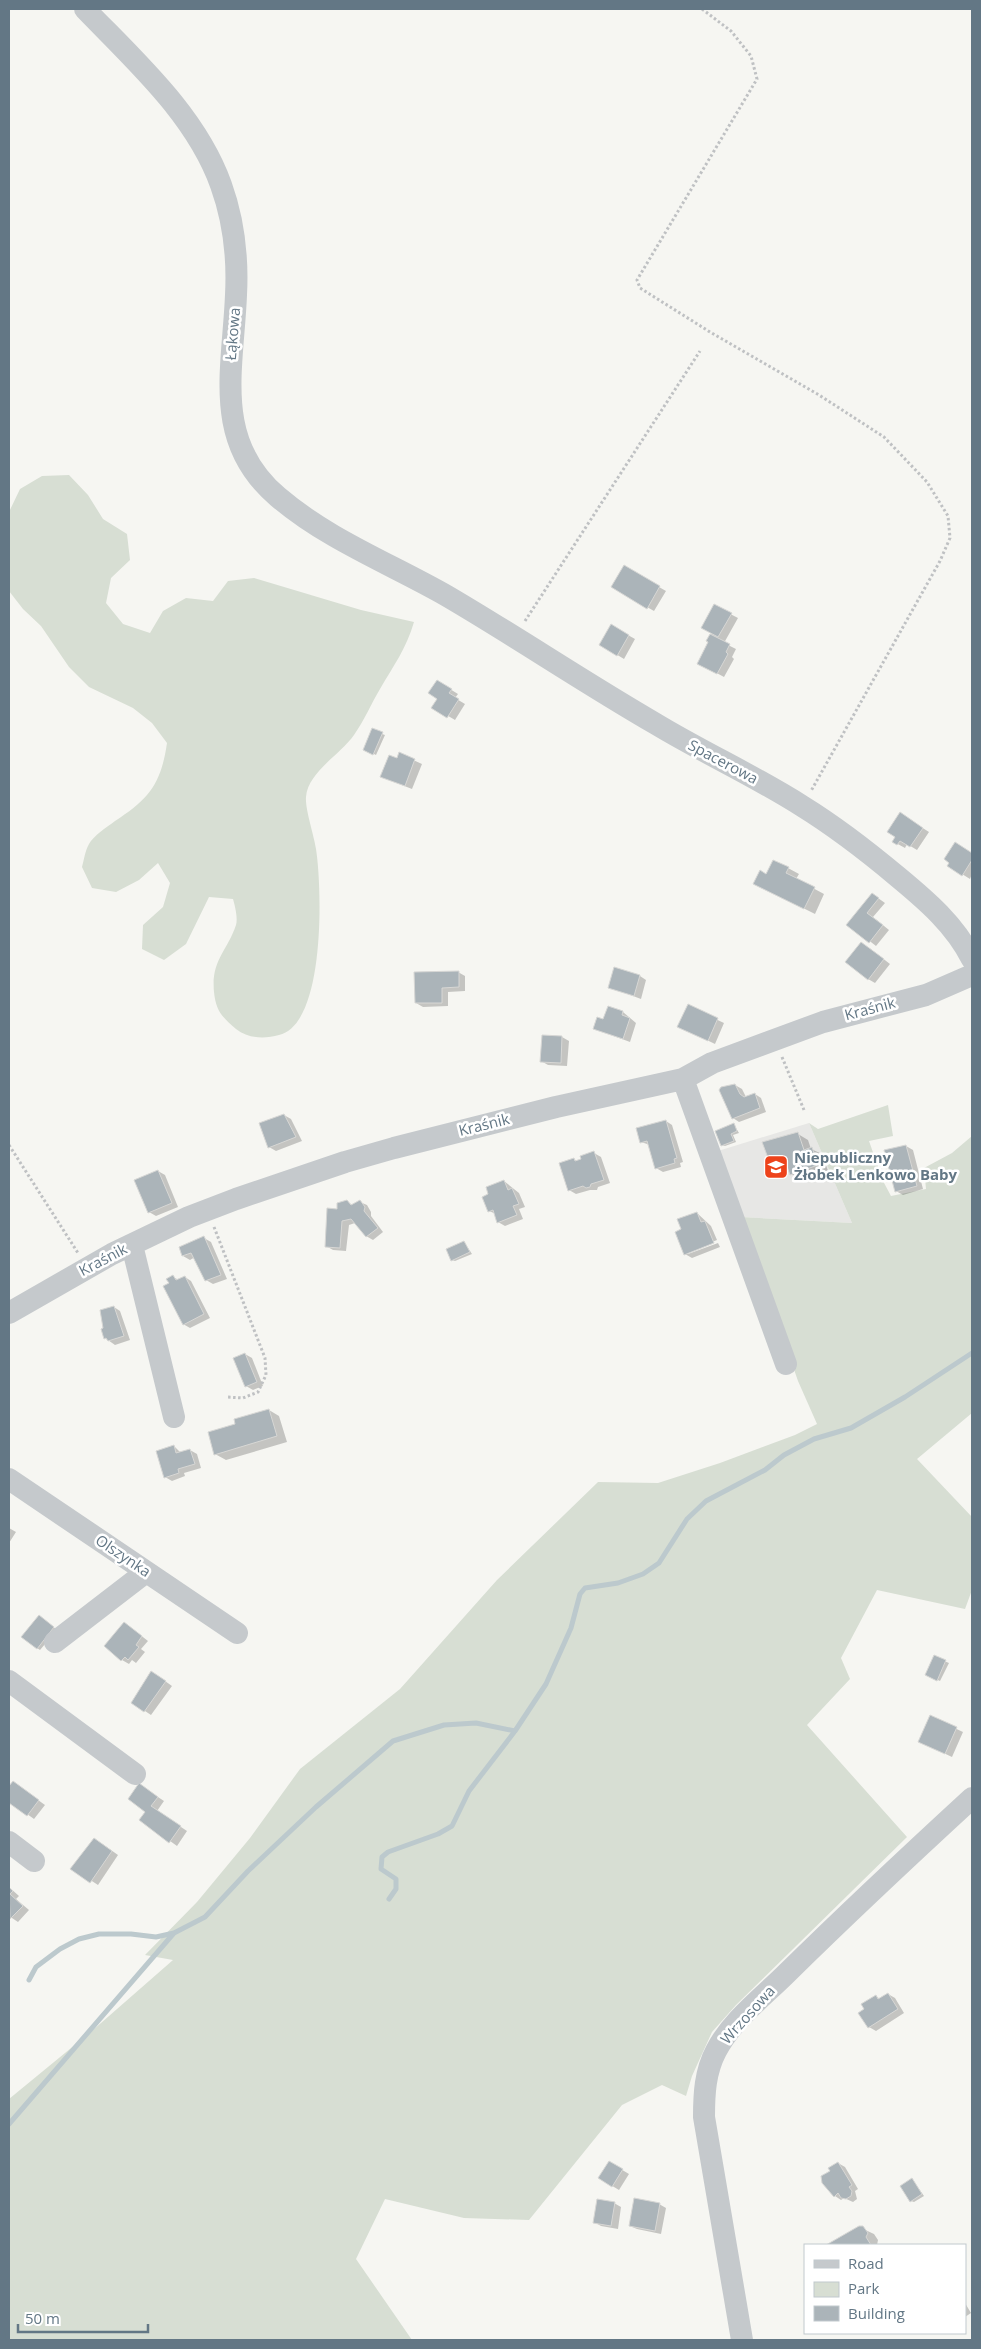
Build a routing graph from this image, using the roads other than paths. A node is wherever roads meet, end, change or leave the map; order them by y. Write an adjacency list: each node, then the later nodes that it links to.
1 (85, 9): 2 (street, Łąkowa)
2 (447, 597): 3 (street, Spacerowa)
3 (972, 959)
4 (972, 975): 5 (street, Kraśnik)
5 (683, 1080): 6 (street, Kraśnik); 8 (street)
6 (132, 1245): 7 (street, Kraśnik); 9 (street)
7 (9, 1312)
8 (786, 1364)
9 (174, 1418)
10 (9, 1479): 11 (street, Olszynka)
11 (146, 1572): 12 (street, Olszynka); 13 (street)
12 (237, 1633)
13 (55, 1642)
14 (9, 1681): 15 (street)
15 (135, 1774)
16 (972, 1798): 19 (street, Wrzosowa)
17 (9, 1842): 18 (street)
18 (34, 1861)
19 (742, 2340)

